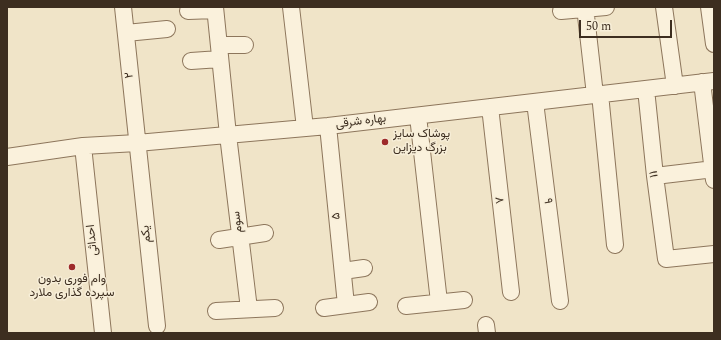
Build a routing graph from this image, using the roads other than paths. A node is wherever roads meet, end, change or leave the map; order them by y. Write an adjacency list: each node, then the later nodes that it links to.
1 (123, 7): 11 (street, ۲)
2 (291, 7): 24 (street)
3 (606, 7): 7 (street)
4 (664, 7): 17 (street)
5 (709, 7): 12 (street)
6 (215, 8): 8 (street); 14 (street, سوم)
7 (585, 8): 9 (street); 19 (street)
8 (188, 11)
9 (561, 11)
10 (167, 29): 11 (street)
11 (126, 33): 26 (street, ۲)
12 (714, 44)
13 (245, 45): 14 (street)
14 (219, 52): 15 (street); 25 (street, سوم)
15 (191, 61)
16 (708, 82): 17 (street, بهاره شرقی); 29 (street)
17 (675, 86): 18 (street, بهاره شرقی)
18 (646, 89): 19 (street, بهاره شرقی); 30 (street, ۱۱)
19 (597, 95): 20 (street, بهاره شرقی); 34 (street)
20 (535, 102): 21 (street, بهاره شرقی); 40 (street, ۹)
21 (490, 107): 22 (street, بهاره شرقی); 38 (street, ۷)
22 (418, 116): 23 (street, بهاره شرقی); 42 (street)
23 (328, 126): 24 (street, بهاره شرقی); 37 (street, ۵)
24 (305, 128): 25 (street, بهاره شرقی)
25 (228, 135): 26 (street, بهاره شرقی); 32 (street, سوم)
26 (137, 143): 27 (street, بهاره شرقی); 49 (street, یکم)
27 (83, 146): 28 (street, بهاره شرقی); 50 (street, احداثی)
28 (7, 157)
29 (714, 173): 30 (street)
30 (655, 176): 35 (street, ۱۱)
31 (265, 233): 32 (street)
32 (240, 237): 33 (street); 47 (street, سوم)
33 (219, 240)
34 (615, 245)
35 (714, 254)
36 (364, 268): 37 (street)
37 (343, 272): 43 (street, ۵)
38 (511, 292)
39 (464, 300): 42 (street)
40 (560, 301)
41 (369, 302): 43 (street)
42 (439, 302): 44 (street)
43 (346, 305): 46 (street)
44 (406, 306)
45 (275, 308): 47 (street)
46 (324, 308)
47 (249, 310): 48 (street)
48 (216, 311)
49 (157, 326)
50 (103, 333)

